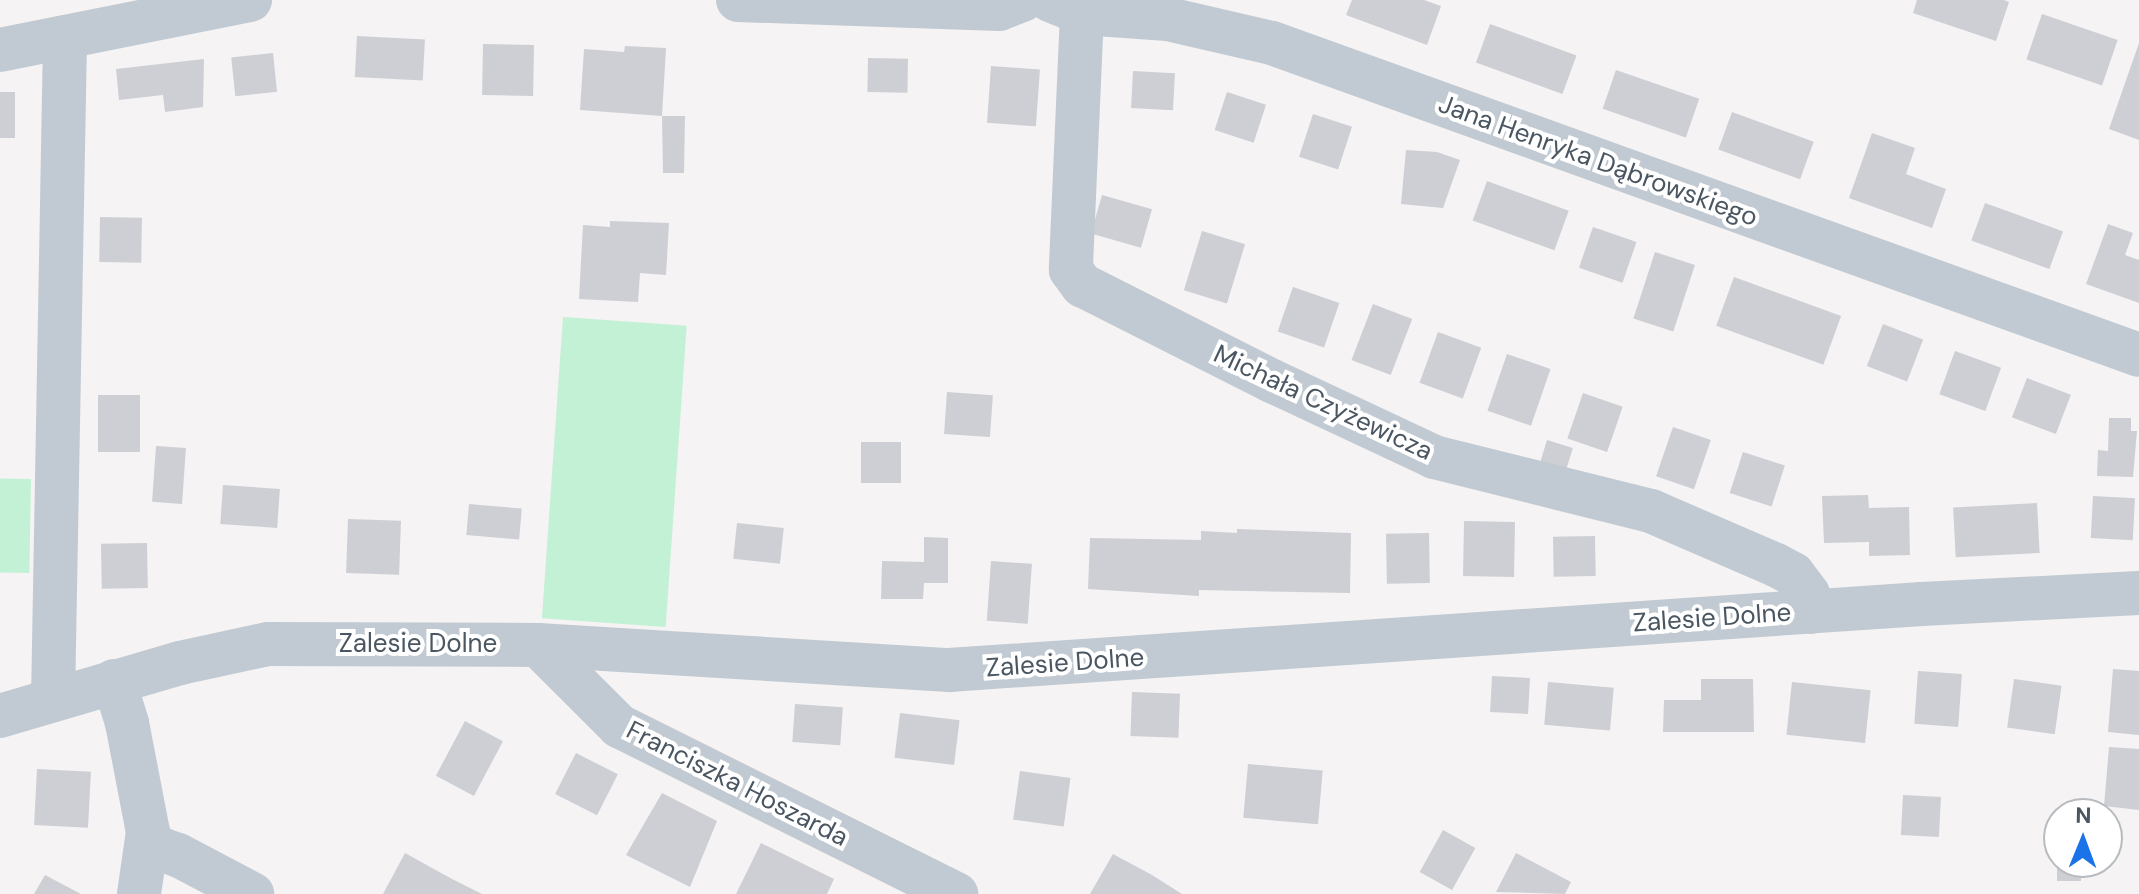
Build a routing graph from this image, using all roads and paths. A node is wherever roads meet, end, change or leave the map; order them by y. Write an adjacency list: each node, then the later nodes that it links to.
1 (250, 0): 6 (street)
2 (738, 0): 3 (street)
3 (1022, 0)
4 (1066, 7): 5 (street, Jana Henryka Dąbrowskiego); 10 (street, Michała Czyżewicza)
5 (1157, 9): 8 (street, Jana Henryka Dąbrowskiego)
6 (65, 37): 7 (street); 13 (street)
7 (0, 50)
8 (2139, 355)
9 (2139, 593): 10 (street, Zalesie Dolne)
10 (1811, 612): 11 (street, Zalesie Dolne)
11 (538, 645): 12 (street, Zalesie Dolne); 18 (street, Franciszka Hoszarda)
12 (114, 681): 13 (street, Zalesie Dolne); 15 (street)
13 (53, 700): 14 (street, Zalesie Dolne)
14 (0, 716)
15 (147, 844): 16 (street); 17 (street)
16 (139, 894)
17 (252, 894)
18 (956, 894)

